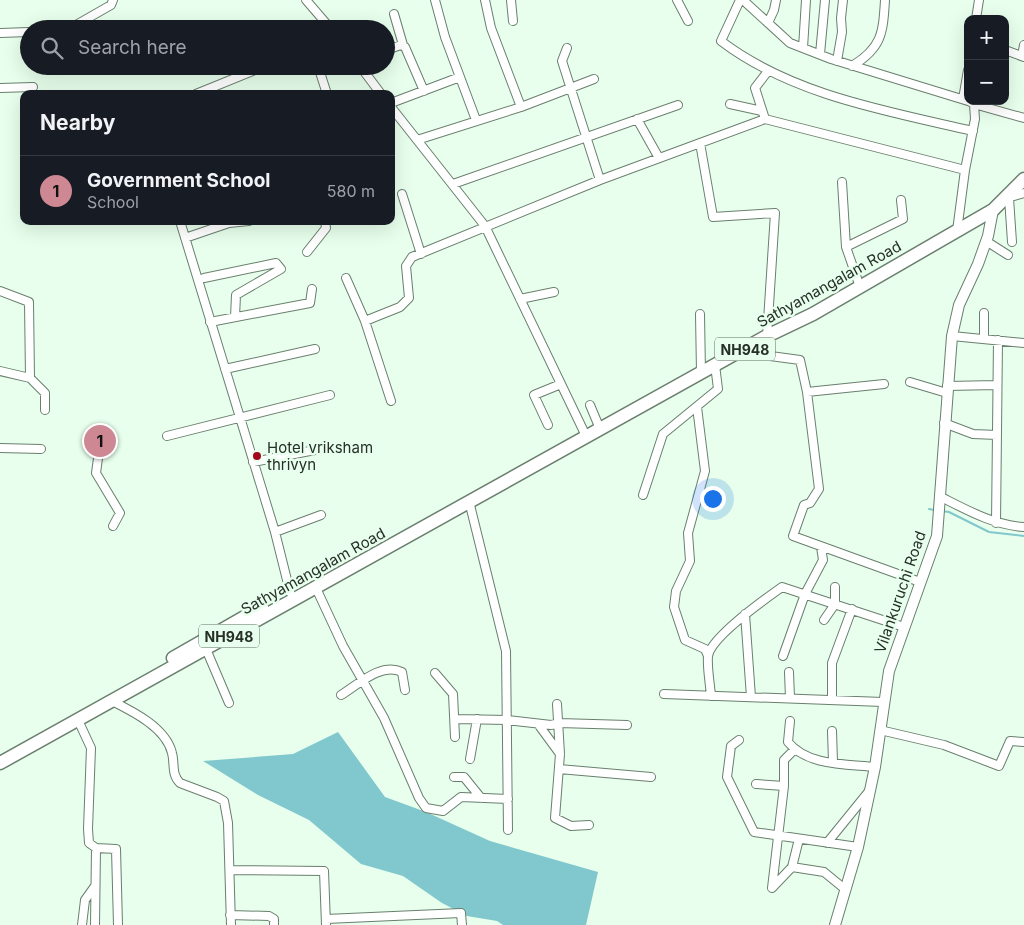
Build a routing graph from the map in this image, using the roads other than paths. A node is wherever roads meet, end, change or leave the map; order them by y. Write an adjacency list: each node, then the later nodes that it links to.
1 (113, 0): 16 (street)
2 (306, 0): 17 (street)
3 (435, 0): 37 (street)
4 (485, 0): 52 (street)
5 (511, 0): 18 (street)
6 (677, 0): 19 (street)
7 (742, 0): 20 (street); 33 (street)
8 (776, 0): 20 (street)
9 (806, 0): 27 (street)
10 (824, 0): 29 (street)
11 (842, 0): 31 (street)
12 (885, 0): 32 (street)
13 (979, 0): 15 (street)
14 (394, 14): 24 (street)
15 (977, 15)
16 (85, 20)
17 (323, 20)
18 (513, 21)
19 (688, 21)
20 (768, 23): 27 (street)
21 (20, 33): 22 (street)
22 (0, 34)
23 (1024, 45): 30 (street)
24 (403, 46): 25 (street); 45 (street)
25 (395, 48)
26 (567, 48): 41 (street)
27 (803, 48): 29 (street)
28 (1009, 51): 30 (street)
29 (820, 54): 31 (street)
30 (1023, 56)
31 (837, 61): 32 (street)
32 (852, 66): 46 (street)
33 (768, 71): 54 (street); 60 (street)
34 (243, 75): 42 (street)
35 (321, 75): 43 (street)
36 (367, 75): 44 (street)
37 (460, 77): 45 (street); 59 (street)
38 (594, 79): 41 (street)
39 (33, 87): 40 (street)
40 (0, 88)
41 (572, 88): 52 (street); 61 (street)
42 (206, 90)
43 (327, 90)
44 (378, 90)
45 (424, 91): 47 (street)
46 (964, 100)
47 (395, 102)
48 (730, 104): 54 (street)
49 (678, 105): 57 (street)
50 (969, 105): 60 (street)
51 (981, 105): 56 (street)
52 (521, 107): 59 (street)
53 (395, 112): 55 (street)
54 (763, 115): 63 (street); 65 (street)
55 (399, 118): 58 (street); 62 (street)
56 (1024, 118)
57 (637, 119): 61 (street); 64 (street)
58 (395, 120)
59 (476, 120): 62 (street)
60 (973, 131): 65 (street)
61 (587, 136): 67 (street); 69 (street)
62 (417, 140): 69 (street)
63 (700, 143): 64 (street); 99 (street)
64 (659, 158): 67 (street)
65 (965, 170): 79 (street)
66 (1024, 179): 72 (highway, Sathyamangalam Road / NH948)
67 (600, 180): 78 (street)
68 (842, 182): 83 (street)
69 (453, 184): 78 (street)
70 (1024, 193): 72 (street)
71 (402, 194): 85 (street)
72 (1007, 198): 74 (highway, Sathyamangalam Road / NH948); 82 (street)
73 (901, 200): 83 (street)
74 (994, 210): 79 (highway, Sathyamangalam Road / NH948); 81 (street, Vilankuruchi Road)
75 (181, 225): 80 (street)
76 (221, 225): 80 (street)
77 (326, 225): 84 (street)
78 (486, 226): 85 (street); 93 (street)
79 (957, 231): 89 (highway, Sathyamangalam Road / NH948)
80 (185, 238): 98 (street)
81 (986, 241): 86 (street); 100 (street, Vilankuruchi Road)
82 (1012, 242)
83 (846, 247): 89 (street)
84 (307, 252)
85 (421, 254): 97 (street)
86 (1008, 255)
87 (204, 278): 96 (street)
88 (346, 278): 97 (street)
89 (860, 287): 99 (highway, Sathyamangalam Road / NH948)
90 (312, 289): 96 (street)
91 (0, 290): 110 (street)
92 (554, 292): 93 (street)
93 (520, 299): 112 (street)
94 (700, 314): 109 (street)
95 (984, 314): 101 (street)
96 (235, 317): 98 (street)
97 (365, 321): 118 (street)
98 (210, 322): 107 (street)
99 (767, 336): 105 (highway, Sathyamangalam Road / NH948)
100 (952, 336): 101 (street); 115 (street, Vilankuruchi Road)
101 (984, 339): 102 (street)
102 (998, 340): 103 (street); 114 (street)
103 (1024, 343)
104 (315, 350): 107 (street)
105 (740, 352): 106 (highway, Sathyamangalam Road / NH948); 116 (street)
106 (715, 365): 109 (highway, Sathyamangalam Road / NH948); 120 (street)
107 (225, 369): 122 (street)
108 (0, 371): 110 (street)
109 (701, 373): 125 (highway, Sathyamangalam Road / NH948)
110 (30, 378): 121 (street)
111 (910, 382): 115 (street)
112 (561, 384): 124 (street); 128 (street)
113 (884, 384): 116 (street)
114 (997, 385): 115 (street); 126 (street)
115 (947, 389): 123 (street, Vilankuruchi Road)
116 (808, 392): 143 (street)
117 (330, 395): 122 (street)
118 (392, 401)
119 (590, 406): 125 (street)
120 (697, 407): 134 (street); 155 (street)
121 (45, 410)
122 (240, 418): 127 (street); 133 (street)
123 (944, 423): 126 (street); 136 (street, Vilankuruchi Road)
124 (548, 424)
125 (600, 429): 128 (highway, Sathyamangalam Road / NH948)
126 (997, 435): 139 (street)
127 (166, 436)
128 (586, 436): 135 (highway, Sathyamangalam Road / NH948)
129 (0, 448): 130 (street)
130 (42, 449)
131 (315, 450): 133 (street)
132 (98, 451): 140 (street)
133 (253, 462): 142 (street)
134 (643, 495)
135 (470, 501): 137 (highway, Sathyamangalam Road / NH948); 175 (street)
136 (938, 506): 139 (street); 144 (street, Vilankuruchi Road)
137 (458, 507): 146 (highway, Sathyamangalam Road / NH948); 147 (highway, Sathyamangalam Road / NH948)
138 (321, 515): 142 (street)
139 (996, 522): 141 (street)
140 (113, 526)
141 (1024, 527)
142 (274, 532): 147 (street)
143 (821, 547): 144 (street); 148 (street)
144 (920, 582): 153 (street, Vilankuruchi Road)
145 (835, 587): 149 (street)
146 (316, 588): 154 (highway, Sathyamangalam Road / NH948); 160 (street)
147 (290, 592): 157 (highway, Sathyamangalam Road / NH948)
148 (805, 594): 149 (street); 151 (street); 156 (street)
149 (835, 604): 150 (street); 152 (street)
150 (852, 609): 153 (street); 167 (street)
151 (745, 614): 155 (street); 165 (street)
152 (824, 620)
153 (904, 627): 169 (street, Vilankuruchi Road)
154 (206, 649): 157 (highway, Sathyamangalam Road / NH948); 170 (street)
155 (708, 656): 164 (street)
156 (783, 656)
157 (170, 664): 168 (highway, Sathyamangalam Road / NH948); 186 (highway, Sathyamangalam Road / NH948)
158 (789, 672): 166 (street)
159 (435, 673): 172 (street)
160 (363, 681): 161 (street); 163 (street); 198 (street)
161 (405, 690)
162 (664, 694): 164 (street)
163 (341, 695)
164 (711, 696): 165 (street)
165 (751, 697): 166 (street)
166 (790, 698): 167 (street)
167 (832, 700): 169 (street)
168 (112, 701): 174 (highway, Sathyamangalam Road / NH948); 208 (street)
169 (882, 702): 180 (street, Vilankuruchi Road)
170 (229, 704)
171 (557, 704): 177 (street)
172 (456, 719): 173 (street); 182 (street)
173 (477, 719): 175 (street); 188 (street)
174 (78, 720): 190 (highway, Sathyamangalam Road / NH948); 206 (street)
175 (507, 720): 178 (street); 199 (street)
176 (790, 721): 185 (street)
177 (559, 723): 178 (street); 179 (street); 187 (street)
178 (538, 724): 187 (street)
179 (627, 724)
180 (880, 730): 184 (street); 191 (street, Vilankuruchi Road)
181 (832, 731): 189 (street)
182 (455, 737)
183 (739, 740): 202 (street)
184 (1024, 742)
185 (794, 750): 189 (street); 196 (street)
186 (0, 754)
187 (560, 754): 192 (street)
188 (470, 759)
189 (833, 762): 191 (street)
190 (0, 764)
191 (875, 767): 197 (street, Vilankuruchi Road)
192 (559, 769): 194 (street); 200 (street)
193 (454, 777): 198 (street)
194 (651, 777)
195 (756, 784): 196 (street)
196 (784, 786): 202 (street)
197 (870, 789): 204 (street); 205 (street, Vilankuruchi Road)
198 (481, 798): 199 (street)
199 (508, 799): 201 (street)
200 (589, 825)
201 (508, 830)
202 (778, 836): 203 (street); 207 (street)
203 (799, 839): 204 (street); 207 (street)
204 (827, 843): 205 (street)
205 (858, 847): 210 (street, Vilankuruchi Road)
206 (96, 848): 209 (street); 215 (street)
207 (792, 867): 210 (street)
208 (230, 870): 211 (street); 212 (street)
209 (95, 886): 213 (street); 214 (street)
210 (846, 890): 219 (street, Vilankuruchi Road)
211 (230, 915): 216 (street); 217 (street)
212 (326, 922): 218 (street)
213 (82, 925)
214 (95, 925)
215 (118, 925)
216 (231, 925)
217 (274, 925)
218 (462, 925)
219 (835, 925)

